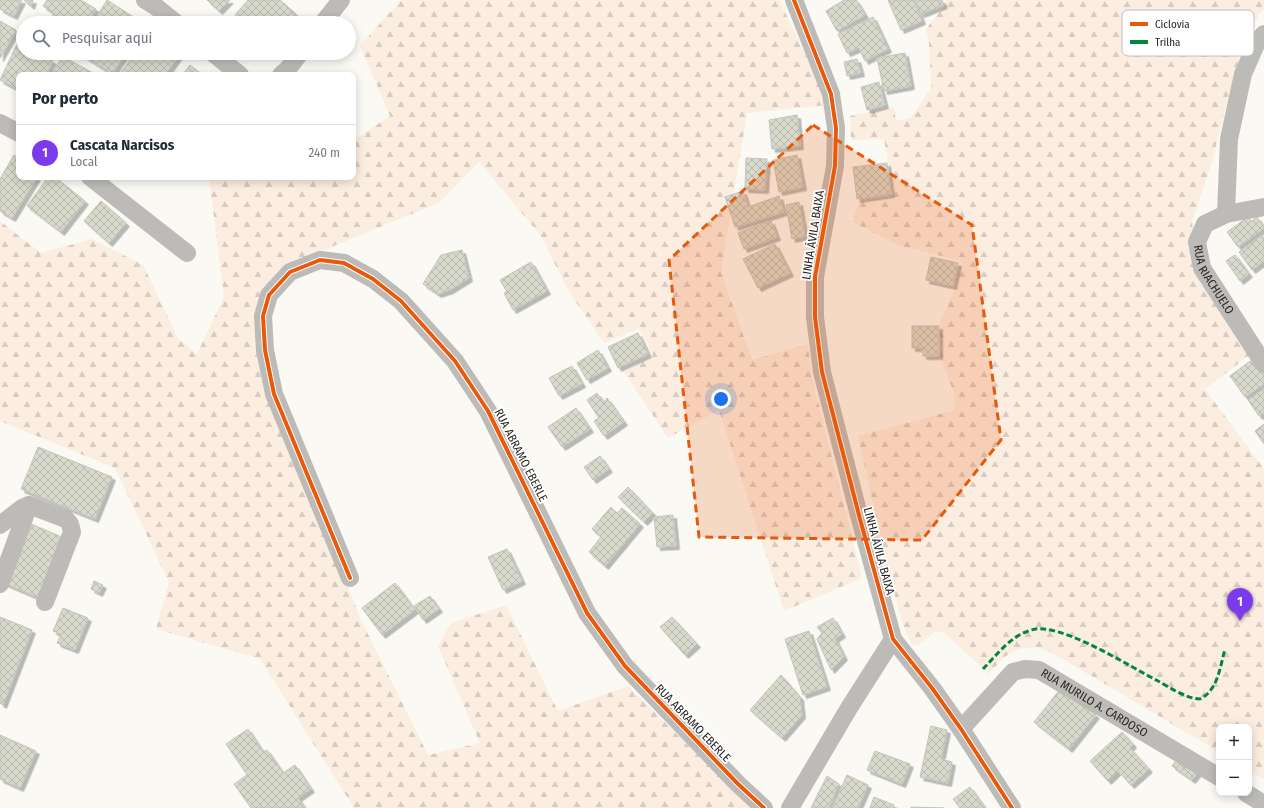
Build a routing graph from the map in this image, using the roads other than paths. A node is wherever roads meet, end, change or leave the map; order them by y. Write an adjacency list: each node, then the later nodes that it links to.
1 (145, 0): 4 (street)
2 (341, 0): 5 (street)
3 (794, 0): 25 (street, LINHA ÁVILA BAIXA)
4 (167, 16)
5 (329, 16)
6 (1264, 34): 7 (street)
7 (1254, 49)
8 (1251, 56): 17 (street)
9 (222, 60): 11 (street)
10 (295, 60): 12 (street)
11 (236, 72)
12 (285, 72)
13 (0, 123): 14 (street)
14 (16, 131)
15 (94, 180): 18 (street)
16 (1264, 208): 17 (street, RUA RIACHUELO)
17 (1226, 214): 19 (street, RUA RIACHUELO)
18 (187, 253)
19 (1264, 364)
20 (29, 506): 21 (street); 23 (street); 24 (street)
21 (0, 525)
22 (350, 578): 30 (street, RUA ABRAMO EBERLE)
23 (0, 584)
24 (45, 602)
25 (893, 639): 26 (street); 31 (street)
26 (961, 729): 27 (street, RUA MURILO A. CARDOSO); 32 (street)
27 (1216, 775)
28 (1251, 796): 29 (street)
29 (1264, 804)
30 (764, 808)
31 (790, 808)
32 (1012, 808)

